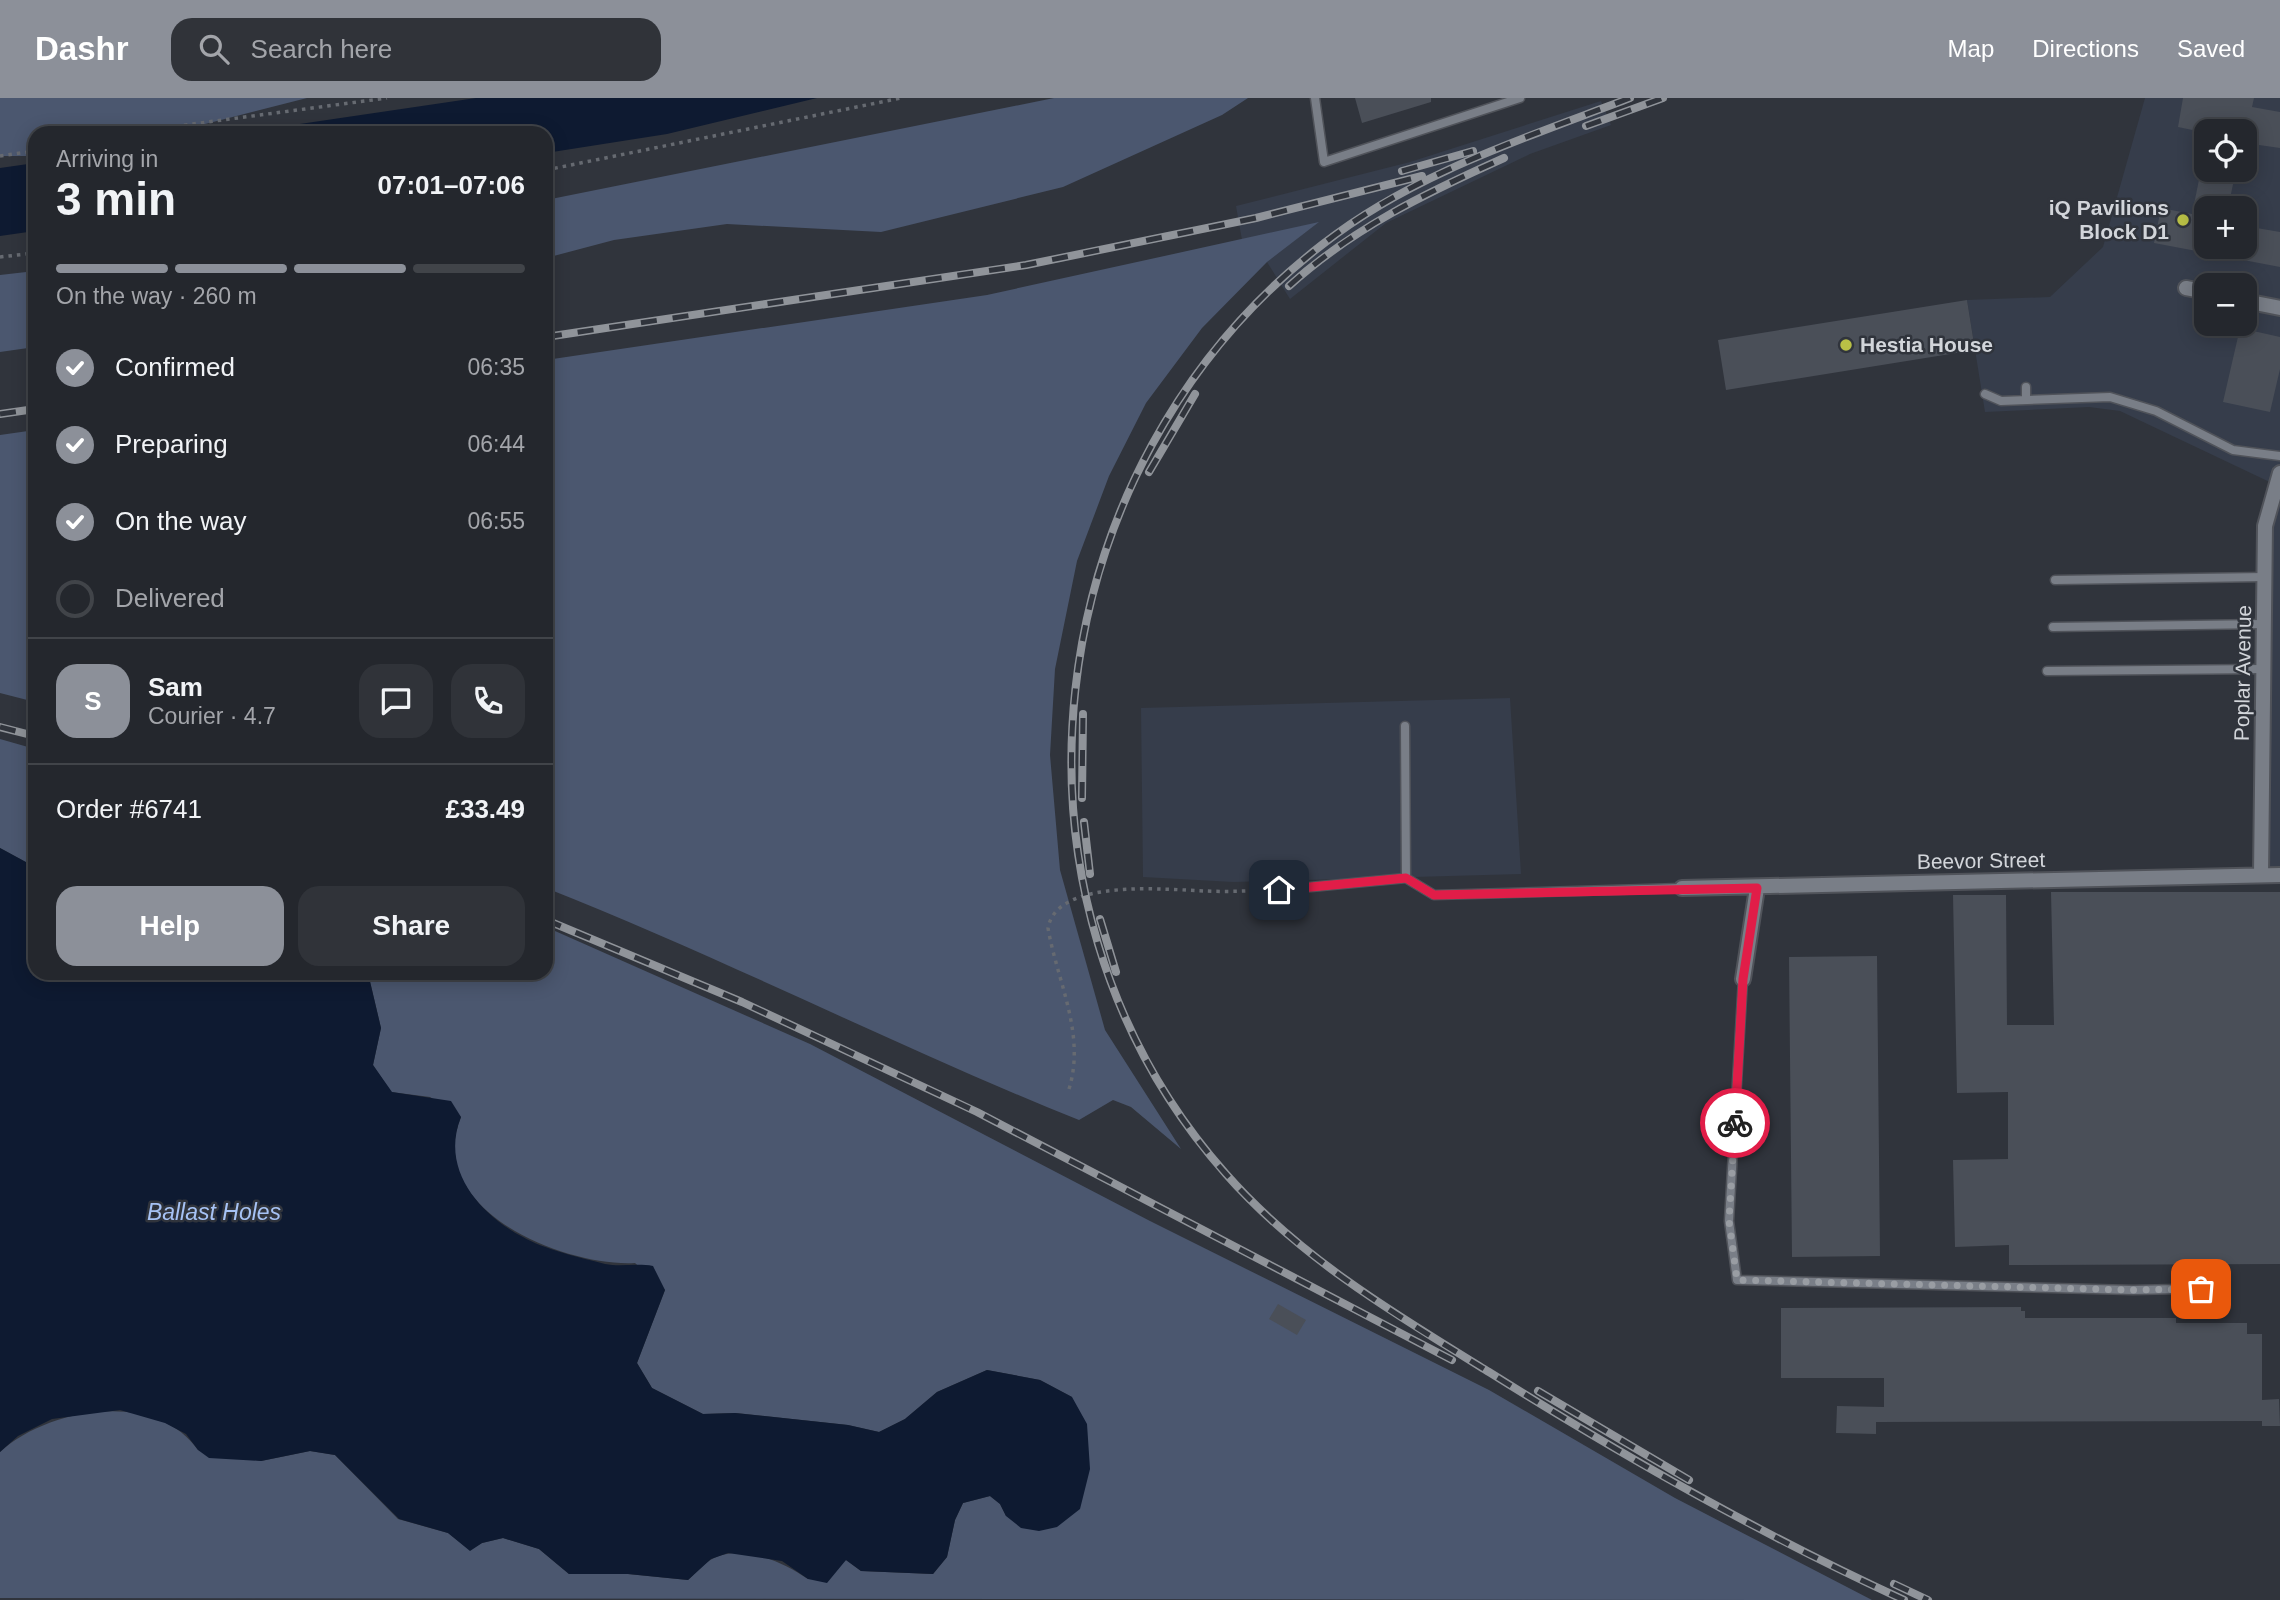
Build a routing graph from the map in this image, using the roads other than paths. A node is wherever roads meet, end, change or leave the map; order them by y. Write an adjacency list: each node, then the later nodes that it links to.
1 (1315, 98): 2 (lane)
2 (1520, 98)
3 (2186, 288): 4 (street)
4 (2194, 290)
5 (2257, 303): 6 (street)
6 (2280, 308)
7 (2026, 387): 9 (lane)
8 (1984, 394): 10 (lane)
9 (2026, 400): 10 (lane); 12 (lane)
10 (2001, 401): 11 (lane)
11 (2002, 411)
12 (2280, 456)
13 (2279, 481): 14 (street, Poplar Avenue)
14 (2265, 578): 15 (lane); 16 (street, Poplar Avenue)
15 (2055, 580)
16 (2264, 624): 17 (lane); 18 (street, Poplar Avenue)
17 (2053, 627)
18 (2264, 669): 19 (lane); 21 (street, Poplar Avenue)
19 (2047, 671)
20 (1405, 726): 23 (lane)
21 (2261, 875): 22 (street, Beevor Street); 25 (street, Beevor Street)
22 (2280, 875)
23 (1406, 878): 24 (lane); 26 (lane)
24 (1682, 888): 25 (street, Beevor Street)
25 (1757, 888): 27 (street)
26 (1279, 890)
27 (1743, 979): 28 (lane)
28 (2224, 1289)

